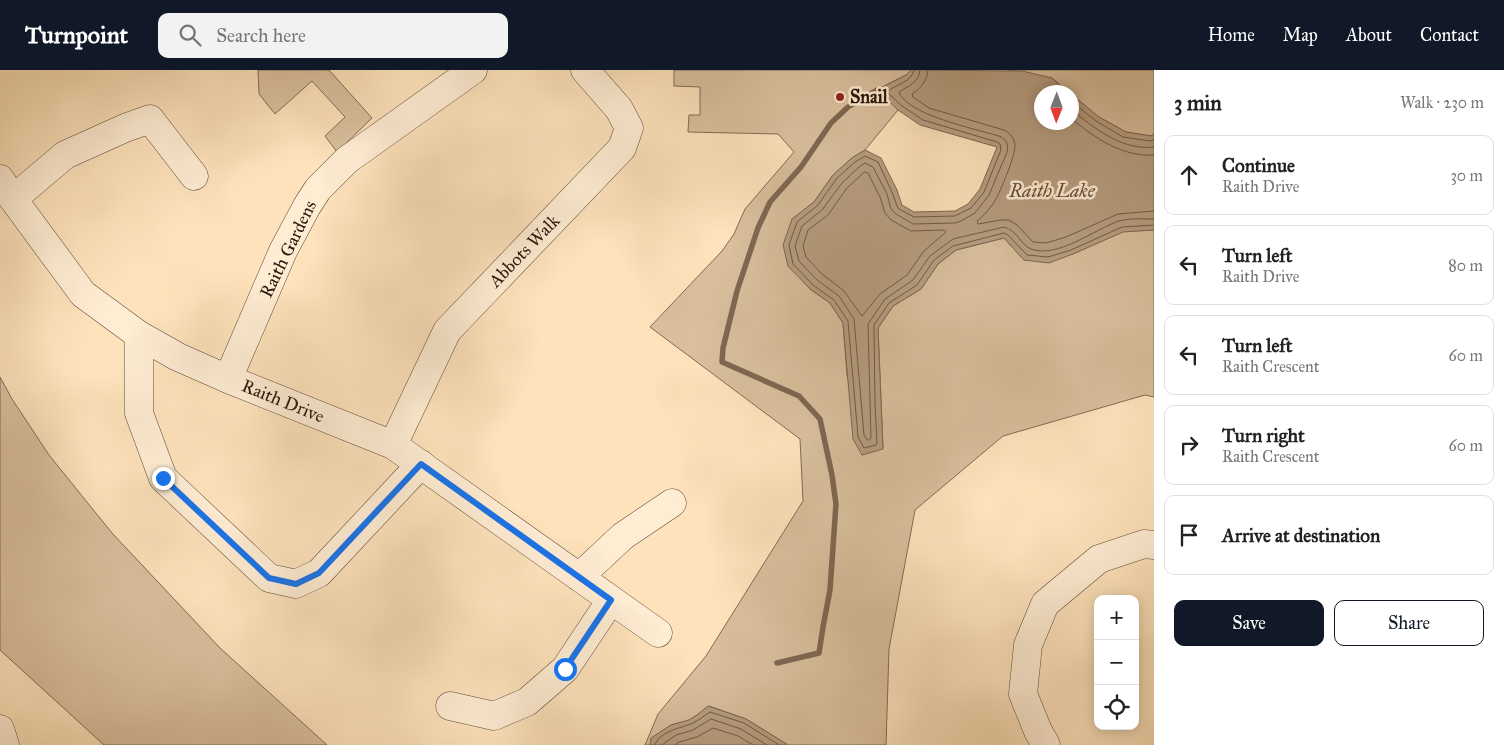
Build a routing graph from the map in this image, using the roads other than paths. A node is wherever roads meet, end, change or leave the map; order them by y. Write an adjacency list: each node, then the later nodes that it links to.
1 (473, 70): 6 (street, Raith Gardens)
2 (585, 70): 7 (street, Abbots Walk)
3 (194, 176): 4 (street, Raith Drive)
4 (6, 189): 5 (street, Raith Drive)
5 (139, 335): 6 (street, Raith Drive); 8 (street)
6 (228, 379): 7 (street, Raith Drive)
7 (393, 445): 8 (street, Raith Drive)
8 (421, 464): 11 (street, Raith Drive)
9 (672, 504): 11 (street)
10 (1154, 545): 17 (street)
11 (579, 577): 12 (street, Raith Drive)
12 (611, 600): 13 (street, Raith Drive); 14 (street)
13 (658, 633)
14 (450, 706)
15 (0, 729): 16 (street)
16 (5, 745)
17 (1046, 745)

